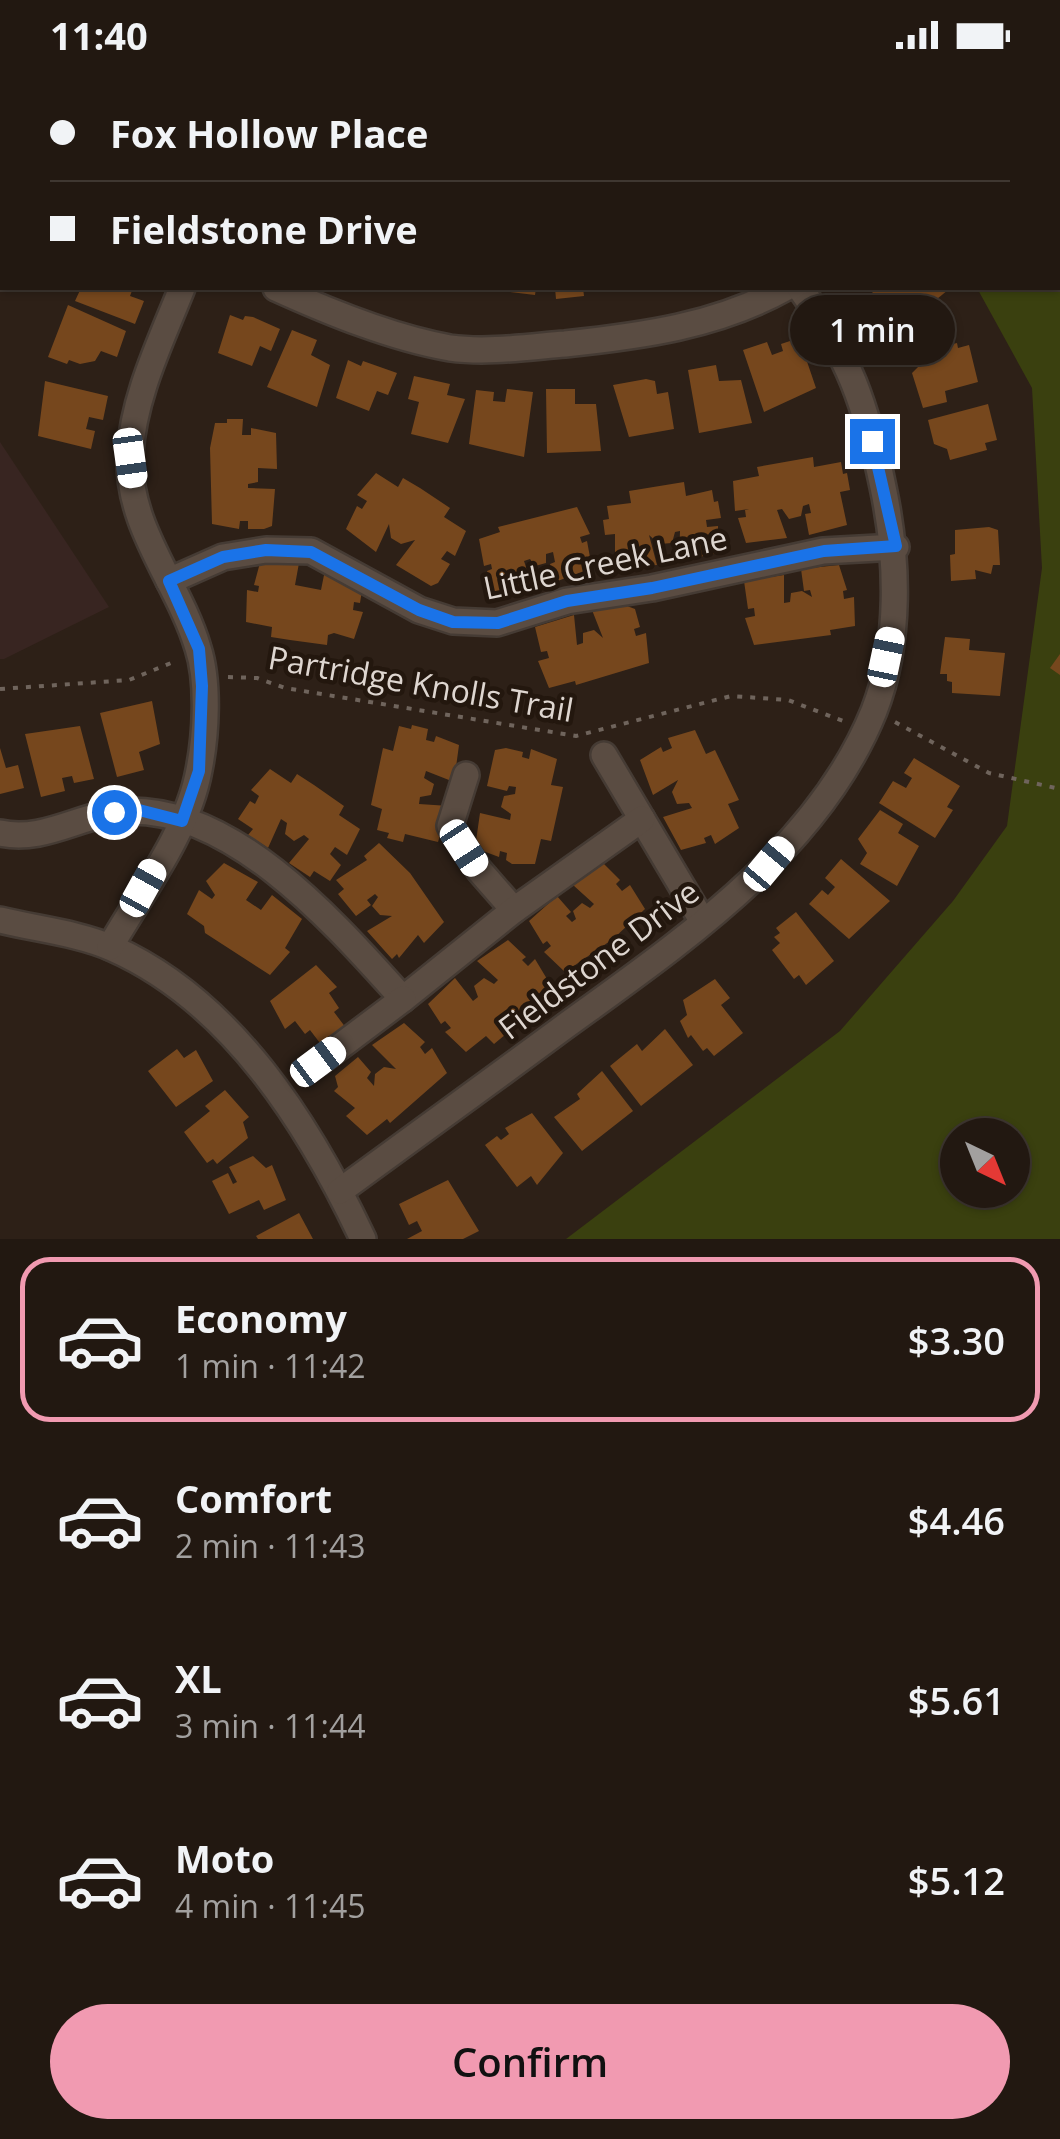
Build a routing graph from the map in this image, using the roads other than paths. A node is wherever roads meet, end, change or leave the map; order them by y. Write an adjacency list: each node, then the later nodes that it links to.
1 (181, 290): 6 (street)
2 (281, 290): 3 (street)
3 (781, 290)
4 (801, 290): 5 (street, Fieldstone Drive)
5 (896, 546): 6 (street, Little Creek Lane); 14 (street, Fieldstone Drive)
6 (169, 581): 10 (street)
7 (604, 756): 9 (street)
8 (466, 775): 12 (street)
9 (642, 819): 12 (street); 14 (street)
10 (182, 821): 11 (street); 15 (street); 16 (street)
11 (0, 834)
12 (514, 910): 16 (street)
13 (0, 920): 15 (street)
14 (703, 922): 18 (street, Fieldstone Drive)
15 (110, 947): 18 (street)
16 (403, 999): 17 (street)
17 (318, 1062)
18 (340, 1191): 19 (street)
19 (364, 1239)

